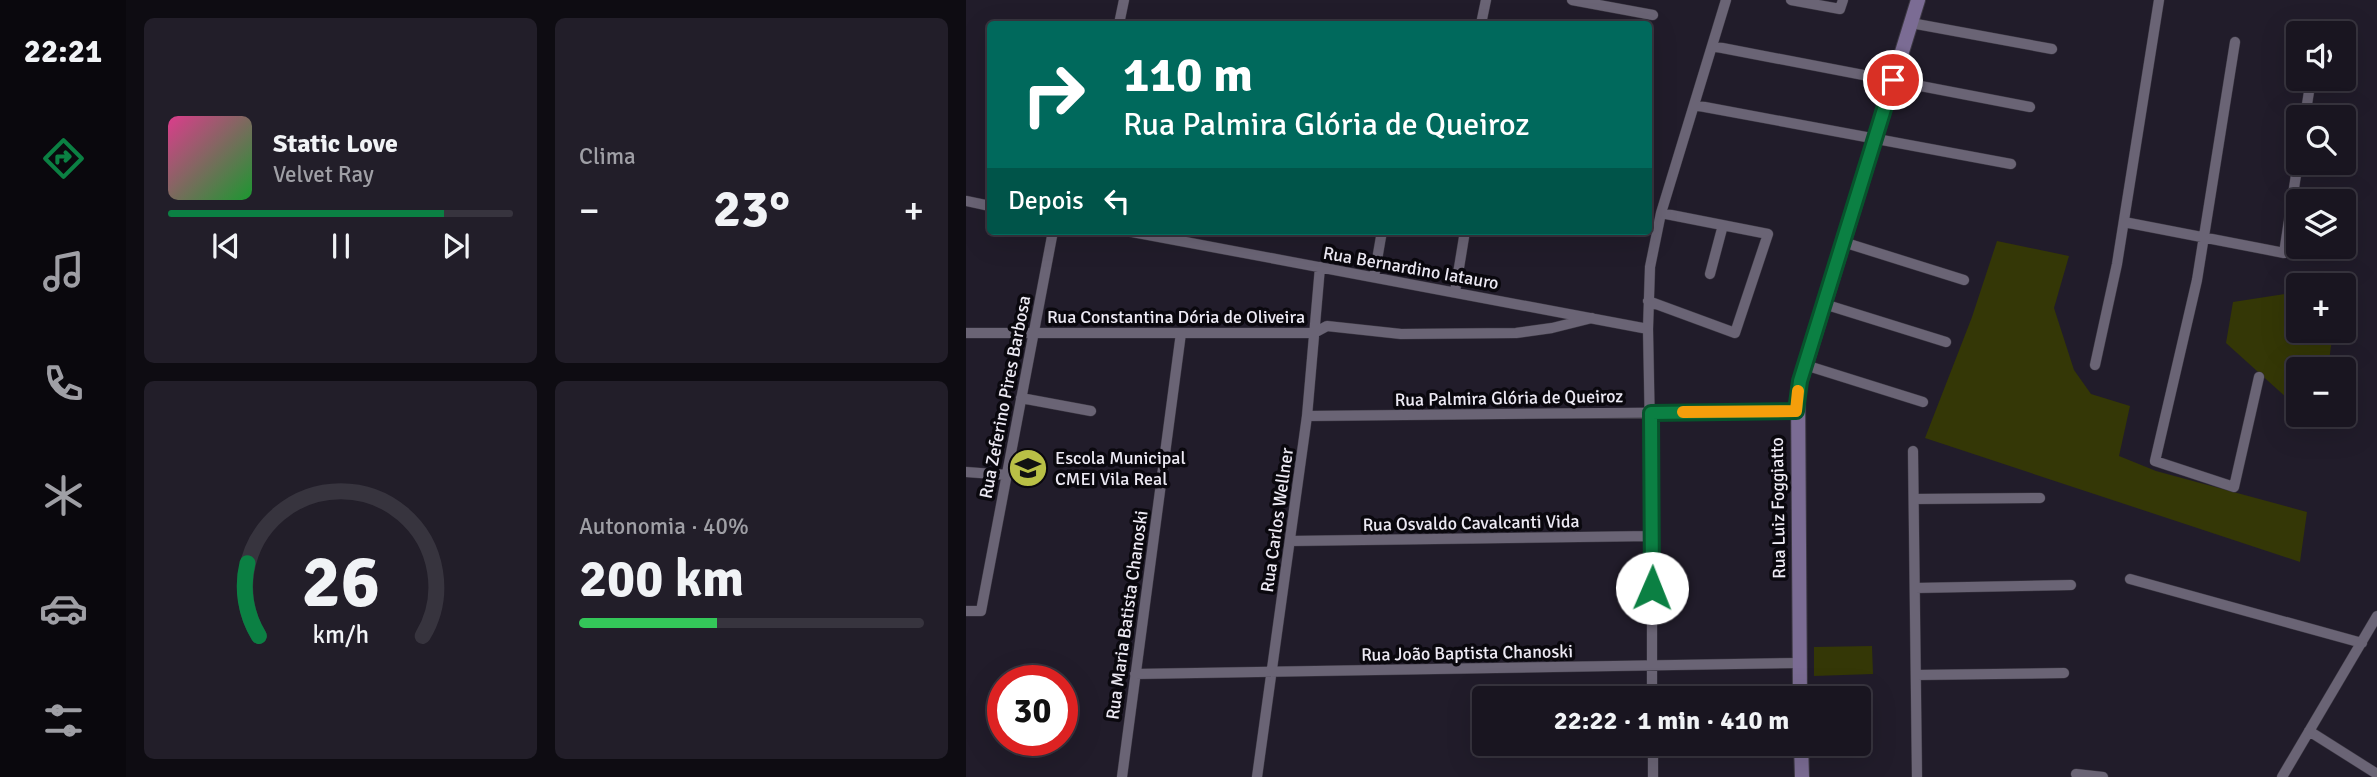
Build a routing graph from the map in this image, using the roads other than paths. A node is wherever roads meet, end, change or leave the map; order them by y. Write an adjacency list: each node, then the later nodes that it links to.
1 (1124, 0): 10 (street)
2 (1486, 0): 11 (street)
3 (1572, 0): 9 (street)
4 (1726, 0): 14 (street)
5 (1791, 0): 6 (street)
6 (1843, 0)
7 (1918, 0): 12 (street, Rua Luiz Foggiatto)
8 (2159, 0): 25 (street)
9 (1653, 15)
10 (1120, 21)
11 (1482, 21)
12 (1911, 23): 15 (street); 16 (street, Rua Luiz Foggiatto)
13 (2235, 42): 31 (street)
14 (1712, 46): 16 (street); 17 (street)
15 (2052, 49)
16 (1893, 80): 18 (street); 19 (street, Rua Luiz Foggiatto)
17 (1694, 105): 19 (street); 24 (street)
18 (2030, 107)
19 (1875, 138): 20 (street); 32 (street, Rua Luiz Foggiatto)
20 (2011, 164)
21 (2296, 175): 31 (street)
22 (966, 201): 23 (street)
23 (987, 205)
24 (1661, 213): 26 (street); 38 (street)
25 (2124, 222): 31 (street); 48 (street)
26 (1723, 225): 34 (street); 38 (street)
27 (1052, 235): 45 (street, Rua Zeferino Pires Barbosa)
28 (1148, 235): 33 (street, Rua Bernardino Iatauro)
29 (1381, 235): 35 (street)
30 (1464, 235): 37 (street)
31 (2204, 238): 49 (street)
32 (1843, 242): 36 (street); 39 (street, Rua Luiz Foggiatto)
33 (1320, 267): 35 (street, Rua Bernardino Iatauro); 44 (street, Rua Carlos Wellner)
34 (1710, 274)
35 (1374, 277): 37 (street, Rua Bernardino Iatauro)
36 (1964, 280)
37 (1455, 292): 40 (street, Rua Bernardino Iatauro)
38 (1648, 301): 41 (street)
39 (1824, 304): 46 (street); 47 (street, Rua Luiz Foggiatto)
40 (1592, 318): 41 (street, Rua Bernardino Iatauro); 44 (street, Rua Constantina Dória de Oliveira)
41 (1648, 329): 54 (street)
42 (966, 333): 45 (street, Rua Constantina Dória de Oliveira)
43 (1181, 333): 44 (street, Rua Constantina Dória de Oliveira); 45 (street, Rua Constantina Dória de Oliveira); 73 (street, Rua Maria Batista Chanoski)
44 (1314, 333): 55 (street, Rua Carlos Wellner)
45 (1033, 334): 50 (street, Rua Zeferino Pires Barbosa)
46 (1946, 342)
47 (1805, 365): 51 (street); 53 (street, Rua Luiz Foggiatto)
48 (2095, 365)
49 (2259, 377)
50 (1021, 398): 52 (street); 58 (street, Rua Zeferino Pires Barbosa)
51 (1923, 402)
52 (1091, 411)
53 (1796, 411): 54 (street, Rua Palmira Glória de Queiroz); 69 (street, Rua Luiz Foggiatto)
54 (1651, 413): 55 (street, Rua Palmira Glória de Queiroz); 61 (street)
55 (1307, 416): 62 (street, Rua Carlos Wellner)
56 (1913, 451): 60 (street)
57 (966, 472): 58 (street)
58 (1007, 475): 66 (street, Rua Zeferino Pires Barbosa)
59 (2040, 498): 60 (street)
60 (1914, 499): 65 (street)
61 (1652, 536): 62 (street, Rua Osvaldo Cavalcanti Vida); 70 (street)
62 (1290, 541): 71 (street, Rua Carlos Wellner)
63 (2130, 579): 68 (street)
64 (2071, 585): 65 (street)
65 (1915, 588): 74 (street)
66 (966, 611)
67 (2377, 616): 68 (street)
68 (2362, 642): 77 (street)
69 (1800, 663): 70 (street, Rua João Baptista Chanoski); 76 (street, Rua Luiz Foggiatto)
70 (1651, 666): 71 (street, Rua João Baptista Chanoski); 75 (street)
71 (1272, 671): 73 (street, Rua João Baptista Chanoski); 83 (street, Rua Carlos Wellner)
72 (2064, 673): 74 (street)
73 (1135, 674): 82 (street, Rua Maria Batista Chanoski)
74 (1916, 675): 86 (street)
75 (1651, 686)
76 (1800, 686)
77 (2309, 731): 81 (street); 88 (street)
78 (1653, 756): 84 (street)
79 (1801, 756): 85 (street)
80 (2076, 774): 87 (street)
81 (2377, 774)
82 (1122, 777)
83 (1257, 777)
84 (1653, 777)
85 (1802, 777)
86 (1917, 777)
87 (2103, 777)
88 (2282, 777)

